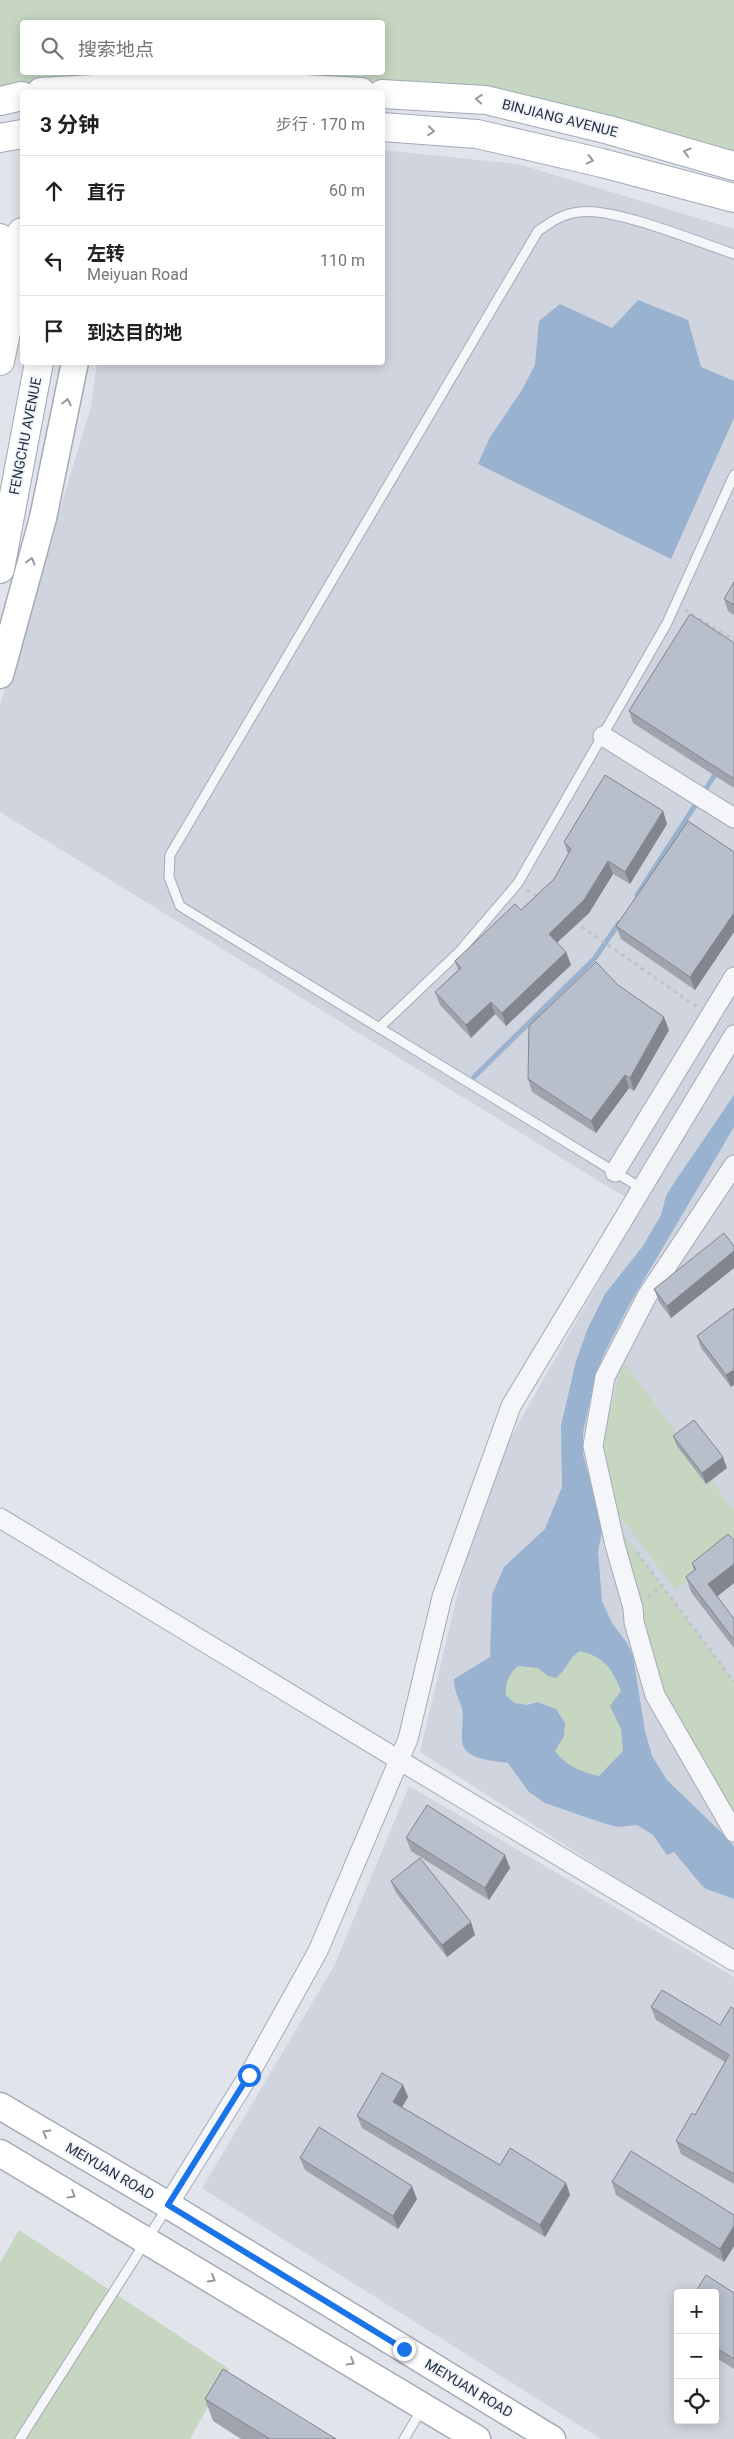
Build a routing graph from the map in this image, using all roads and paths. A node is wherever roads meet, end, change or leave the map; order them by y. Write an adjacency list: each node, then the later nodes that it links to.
1 (125, 90): 2 (main road)
2 (323, 90)
3 (385, 94): 9 (main road, BINJIANG AVENUE, one-way to 3)
4 (20, 97): 5 (main road)
5 (0, 101)
6 (385, 127): 10 (main road, one-way to 10)
7 (20, 134): 8 (main road)
8 (0, 138)
9 (734, 166)
10 (734, 198)
11 (0, 238): 14 (main road)
12 (20, 254): 14 (main road)
13 (734, 254): 32 (lane)
14 (16, 298): 15 (main road)
15 (0, 361)
16 (38, 365): 19 (main road, FENGCHU AVENUE)
17 (74, 365): 23 (main road, one-way to 17)
18 (734, 475): 21 (lane)
19 (12, 507): 20 (main road, FENGCHU AVENUE); 23 (main road)
20 (0, 569)
21 (675, 604): 22 (path); 25 (lane)
22 (734, 640)
23 (8, 646): 24 (main road)
24 (0, 675)
25 (603, 736): 26 (street); 27 (lane)
26 (734, 818)
27 (518, 883): 28 (path); 32 (lane)
28 (542, 899)
29 (572, 921): 31 (path)
30 (734, 977): 31 (street)
31 (710, 1016): 35 (street)
32 (379, 1028): 35 (lane)
33 (734, 1035): 36 (street)
34 (734, 1165): 41 (street)
35 (615, 1172): 36 (lane)
36 (642, 1188): 40 (street)
37 (0, 1518): 40 (street)
38 (632, 1546): 39 (path)
39 (734, 1682)
40 (399, 1760): 42 (street); 45 (street)
41 (734, 1832)
42 (734, 1960)
43 (0, 2106): 45 (main road, MEIYUAN ROAD, one-way to 43)
44 (0, 2153): 46 (main road, one-way to 46)
45 (168, 2205): 46 (lane); 51 (main road, MEIYUAN ROAD)
46 (148, 2240): 47 (main road, one-way to 47); 48 (lane)
47 (423, 2406): 49 (lane); 50 (main road)
48 (20, 2439)
49 (404, 2439)
50 (477, 2439)
51 (552, 2439)

